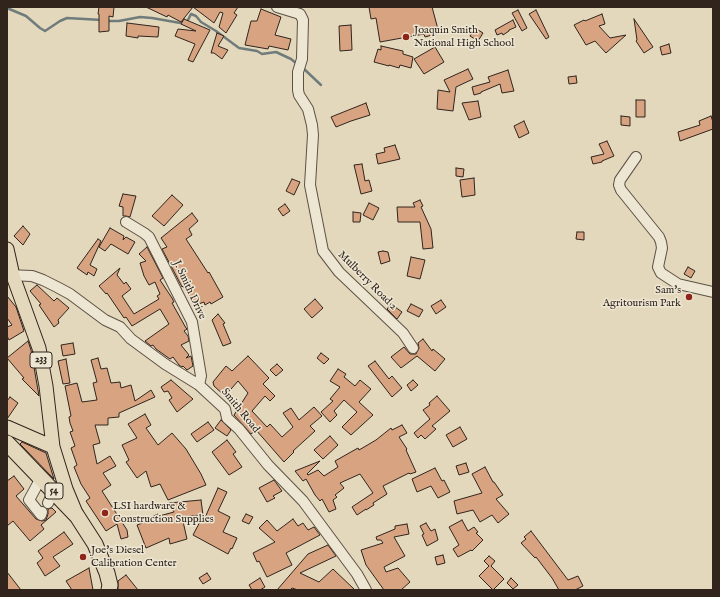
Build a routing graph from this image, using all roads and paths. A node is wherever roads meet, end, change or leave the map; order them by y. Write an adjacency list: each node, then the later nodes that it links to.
1 (277, 7): 7 (street, Mulberry Road 2)
2 (636, 157): 6 (street)
3 (126, 222): 8 (street, J. Smith Drive)
4 (7, 249): 5 (main road, 233)
5 (10, 276): 8 (street, Smith Road); 11 (main road, 233)
6 (713, 292)
7 (413, 348)
8 (199, 384): 16 (street, Smith Road)
9 (7, 427): 11 (main road)
10 (7, 443): 12 (highway, 54)
11 (53, 446): 14 (main road, 233)
12 (41, 478): 13 (street); 14 (highway, 54)
13 (42, 512)
14 (77, 516): 15 (highway, 54)
15 (109, 590)
16 (366, 590)

